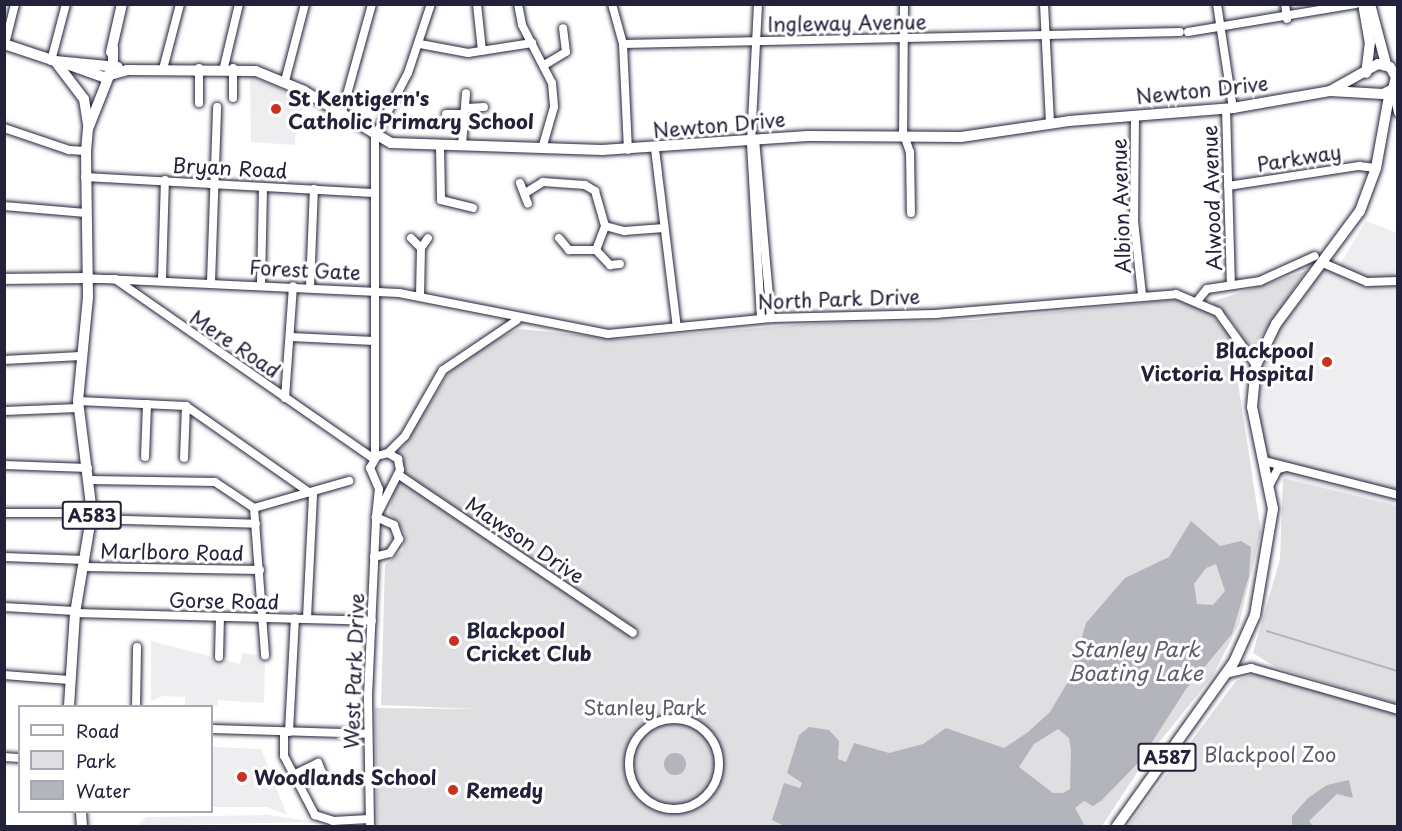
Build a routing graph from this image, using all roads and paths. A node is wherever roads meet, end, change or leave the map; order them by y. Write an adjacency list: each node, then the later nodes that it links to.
1 (15, 4): 27 (street)
2 (66, 4): 31 (street)
3 (122, 4): 37 (main road)
4 (180, 4): 36 (street)
5 (239, 4): 34 (street)
6 (305, 4): 39 (street)
7 (372, 4): 53 (street)
8 (431, 4): 28 (street)
9 (477, 4): 30 (street)
10 (518, 4): 26 (street)
11 (612, 4): 29 (street)
12 (758, 4): 25 (street)
13 (904, 4): 24 (street)
14 (1044, 4): 23 (street)
15 (1216, 4): 22 (street, Alwood Avenue)
16 (1285, 4): 20 (street)
17 (1356, 4): 20 (street, Ingleway Avenue)
18 (1363, 4): 38 (main road)
19 (1370, 4): 33 (main road)
20 (1287, 19): 22 (street, Ingleway Avenue)
21 (563, 27): 32 (street)
22 (1221, 29): 23 (street, Ingleway Avenue); 48 (street, Alwood Avenue)
23 (1049, 34): 24 (street, Ingleway Avenue); 56 (street)
24 (904, 39): 25 (street, Ingleway Avenue); 59 (street)
25 (756, 42): 29 (street, Ingleway Avenue); 60 (street)
26 (532, 43): 30 (street); 32 (street)
27 (5, 44): 31 (main road)
28 (420, 44): 30 (street); 58 (street)
29 (623, 44): 65 (street)
30 (482, 51)
31 (56, 62): 37 (main road); 37 (main road); 55 (main road, A583)
32 (546, 64): 61 (street)
33 (1390, 65): 38 (main road, Newton Drive); 40 (main road)
34 (229, 67): 35 (main road, Newton Drive); 39 (main road, Newton Drive); 44 (street)
35 (199, 68): 36 (main road, Newton Drive); 45 (street)
36 (163, 69): 37 (main road, Newton Drive)
37 (107, 71): 55 (main road, A583)
38 (1367, 72): 41 (main road, Newton Drive); 42 (main road)
39 (285, 81): 53 (main road, Newton Drive)
40 (1394, 87): 42 (main road, Newton Drive); 50 (street); 54 (main road, A587)
41 (1330, 91): 42 (main road, Newton Drive); 48 (main road, Newton Drive)
42 (1372, 92): 54 (main road, A587)
43 (466, 93): 49 (street)
44 (233, 98)
45 (199, 103)
46 (218, 107): 71 (street)
47 (484, 107): 49 (street)
48 (1229, 108): 52 (main road, Newton Drive); 72 (street, Alwood Avenue)
49 (464, 111): 51 (street); 63 (street)
50 (1398, 112)
51 (446, 114)
52 (1135, 115): 56 (main road, Newton Drive); 104 (street, Albion Avenue)
53 (341, 116): 58 (main road, Newton Drive)
54 (1382, 121): 67 (main road, A587)
55 (90, 123): 66 (main road, A583)
56 (1050, 124): 59 (main road, Newton Drive)
57 (4, 128): 66 (street)
58 (375, 136): 62 (main road, Newton Drive); 75 (street, West Park Drive)
59 (905, 137): 60 (main road, Newton Drive); 81 (street)
60 (755, 139): 64 (main road, Newton Drive); 107 (street)
61 (543, 145): 63 (main road, Newton Drive); 65 (main road, Newton Drive)
62 (440, 146): 63 (main road, Newton Drive); 79 (street)
63 (462, 146)
64 (655, 149): 65 (main road, Newton Drive); 83 (street)
65 (628, 150)
66 (86, 151): 68 (main road, A583)
67 (1376, 168): 72 (street, Parkway); 89 (main road, A587)
68 (85, 177): 69 (street, Bryan Road); 80 (main road, A583)
69 (165, 180): 71 (street, Bryan Road); 96 (street)
70 (520, 183): 76 (street)
71 (214, 184): 73 (street, Bryan Road); 98 (street)
72 (1228, 186): 100 (street, Alwood Avenue)
73 (263, 187): 74 (street, Bryan Road); 99 (street)
74 (314, 189): 75 (street, Bryan Road); 102 (street)
75 (373, 192): 103 (street, West Park Drive)
76 (527, 192): 77 (street); 82 (street)
77 (528, 204)
78 (4, 206): 80 (street)
79 (473, 208)
80 (86, 213): 93 (main road, A583)
81 (911, 213)
82 (605, 226): 83 (street); 88 (street)
83 (664, 228): 109 (street)
84 (411, 238): 87 (street)
85 (428, 238): 87 (street)
86 (560, 238): 88 (street)
87 (421, 248): 105 (street)
88 (596, 250): 91 (street)
89 (1332, 252): 90 (main road, A587); 92 (street)
90 (1319, 260): 92 (street); 100 (street); 114 (main road, A587)
91 (620, 263)
92 (1345, 272): 97 (street)
93 (86, 278): 94 (main road); 95 (street); 112 (main road, A583)
94 (4, 279)
95 (115, 279): 96 (street, Forest Gate); 115 (street, Mere Road)
96 (162, 279): 98 (street, Forest Gate)
97 (1398, 281)
98 (211, 282): 99 (street, Forest Gate)
99 (261, 284): 101 (street, Forest Gate)
100 (1231, 285): 106 (street)
101 (292, 286): 102 (street, Forest Gate); 110 (street)
102 (310, 287): 103 (street, Forest Gate)
103 (375, 291): 105 (street, Forest Gate); 111 (street, West Park Drive)
104 (1142, 296): 106 (street, North Park Drive); 107 (street, North Park Drive)
105 (420, 297): 108 (street, Forest Gate)
106 (1198, 300): 114 (street)
107 (766, 318): 109 (street, North Park Drive)
108 (517, 320): 109 (street, North Park Drive); 121 (street)
109 (677, 327)
110 (291, 337): 111 (street); 115 (street)
111 (374, 341): 120 (street, West Park Drive)
112 (81, 356): 113 (street); 117 (main road, A583)
113 (4, 360)
114 (1256, 365): 127 (main road, A587)
115 (285, 398): 125 (street, Mere Road)
116 (147, 404): 117 (street); 118 (street); 123 (street)
117 (78, 405): 119 (street); 130 (main road, A583)
118 (186, 406): 124 (street); 136 (street)
119 (4, 411)
120 (375, 429): 122 (street); 125 (street, West Park Drive)
121 (405, 436): 122 (street); 126 (street)
122 (387, 453): 125 (street); 126 (street)
123 (144, 457)
124 (184, 458)
125 (374, 458): 132 (street, West Park Drive)
126 (398, 459): 131 (street)
127 (1264, 461): 129 (street); 135 (main road, A587)
128 (4, 465): 130 (street)
129 (1291, 466): 135 (street); 137 (street)
130 (87, 468): 133 (main road, A583)
131 (395, 478): 132 (street); 141 (street, West Park Drive); 154 (street, Mawson Drive)
132 (375, 479): 141 (street, West Park Drive)
133 (89, 480): 138 (street); 140 (main road, A583)
134 (349, 481): 136 (street)
135 (1270, 484): 156 (main road, A587)
136 (313, 495): 138 (street); 152 (street)
137 (1398, 495)
138 (254, 508): 142 (street)
139 (4, 513): 140 (street)
140 (92, 516): 142 (street); 145 (main road, A583)
141 (376, 518): 144 (street, West Park Drive); 144 (street)
142 (256, 524): 146 (street)
143 (4, 557): 145 (street, Marlboro Road)
144 (374, 557): 153 (street, West Park Drive)
145 (85, 563): 146 (street, Marlboro Road); 148 (main road, A583)
146 (260, 570): 150 (street)
147 (4, 607): 148 (street, Gorse Road)
148 (75, 612): 149 (street, Gorse Road); 162 (main road, A583)
149 (220, 617): 150 (street, Gorse Road); 158 (street)
150 (264, 618): 151 (street, Gorse Road); 157 (street)
151 (295, 618): 152 (street, Gorse Road); 167 (street)
152 (307, 618): 153 (street, Gorse Road)
153 (372, 621): 168 (street, West Park Drive)
154 (633, 633)
155 (137, 646): 164 (street)
156 (1237, 654): 159 (street); 160 (main road, A587)
157 (265, 656)
158 (219, 657)
159 (1251, 668): 160 (street); 165 (street)
160 (1225, 674): 173 (main road, A587)
161 (4, 675): 162 (street)
162 (69, 680): 163 (main road, A583)
163 (69, 705)
164 (136, 705)
165 (1398, 710)
166 (213, 729): 167 (street)
167 (287, 732): 168 (street); 170 (street)
168 (367, 734): 172 (street, West Park Drive)
169 (322, 772): 170 (street)
170 (293, 775): 172 (street)
171 (659, 807): 171 (street)
172 (369, 823)
173 (1117, 826)

